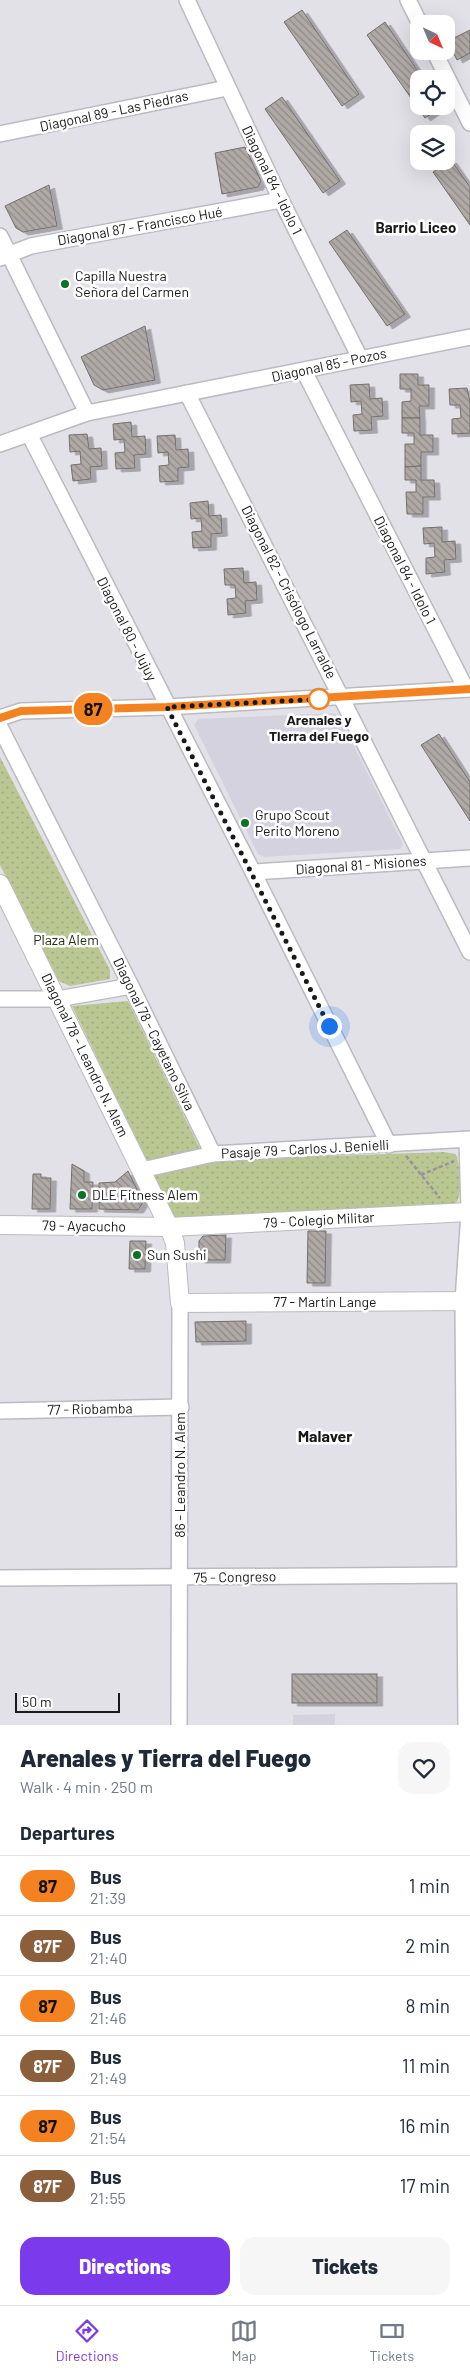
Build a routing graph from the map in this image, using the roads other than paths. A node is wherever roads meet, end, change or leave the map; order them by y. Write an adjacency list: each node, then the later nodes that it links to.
1 (187, 0): 5 (street, Diagonal 84 - Idolo 1)
2 (408, 0): 3 (street)
3 (416, 15)
4 (438, 60): 6 (street)
5 (227, 88): 7 (street, Diagonal 89 - Las Piedras); 8 (street, Diagonal 84 - Idolo 1)
6 (470, 123)
7 (0, 134)
8 (282, 200): 10 (street, Diagonal 87 - Francisco Hué); 12 (street, Diagonal 84 - Idolo 1)
9 (0, 236): 10 (street)
10 (5, 256): 15 (street)
11 (470, 337): 12 (street, Diagonal 85 - Pozos)
12 (360, 358): 13 (street, Diagonal 85 - Pozos)
13 (304, 371): 14 (street, Diagonal 85 - Pozos); 18 (street, Diagonal 84 - Idolo 1)
14 (187, 393): 15 (street, Diagonal 85 - Pozos); 19 (street, Diagonal 82 - Crisólogo Larralde)
15 (87, 413): 16 (street, Diagonal 85 - Pozos)
16 (29, 434): 17 (street, Diagonal 85 - Pozos); 20 (street, Diagonal 80 - Jujuy)
17 (0, 444)
18 (468, 689): 19 (street)
19 (343, 698): 20 (street); 24 (street, Diagonal 82 - Crisólogo Larralde)
20 (167, 707): 21 (street); 25 (street, Diagonal 80 - Jujuy)
21 (0, 718)
22 (0, 727): 28 (street, Diagonal 78 - Cayetano Silva)
23 (470, 858): 24 (street, Diagonal 81 - Misiones)
24 (424, 860): 25 (street, Diagonal 81 - Misiones); 27 (street, Diagonal 82 - Crisólogo Larralde)
25 (253, 872): 32 (street, Diagonal 80 - Jujuy)
26 (0, 884): 30 (street, Diagonal 78 - Leandro N. Alem)
27 (470, 952)
28 (131, 986): 30 (street); 33 (street, Diagonal 78 - Cayetano Silva)
29 (0, 999): 30 (street)
30 (58, 999): 34 (street, Diagonal 78 - Leandro N. Alem)
31 (469, 1140): 32 (street, Pasaje 79 - Carlos J. Benielli); 35 (street)
32 (395, 1144): 33 (street, Pasaje 79 - Carlos J. Benielli)
33 (213, 1154): 34 (street, Pasaje 79 - Carlos J. Benielli)
34 (142, 1170): 37 (street, Diagonal 78 - Leandro N. Alem)
35 (464, 1212): 37 (street, 79 - Colegio Militar); 38 (street)
36 (0, 1225): 37 (street, 79 - Ayacucho)
37 (169, 1227): 39 (street, 86 - Leandro N. Alem)
38 (467, 1301): 39 (street, 77 - Martín Lange); 42 (street)
39 (180, 1303): 40 (street, 86 - Leandro N. Alem)
40 (181, 1408): 41 (street, 77 - Riobamba); 44 (street, 86 - Leandro N. Alem)
41 (0, 1410)
42 (468, 1575): 44 (street, 75 - Congreso); 46 (street)
43 (0, 1578): 44 (street, 75 - Congreso)
44 (180, 1578): 45 (street, 86 - Leandro N. Alem)
45 (179, 1725)
46 (466, 1725)

